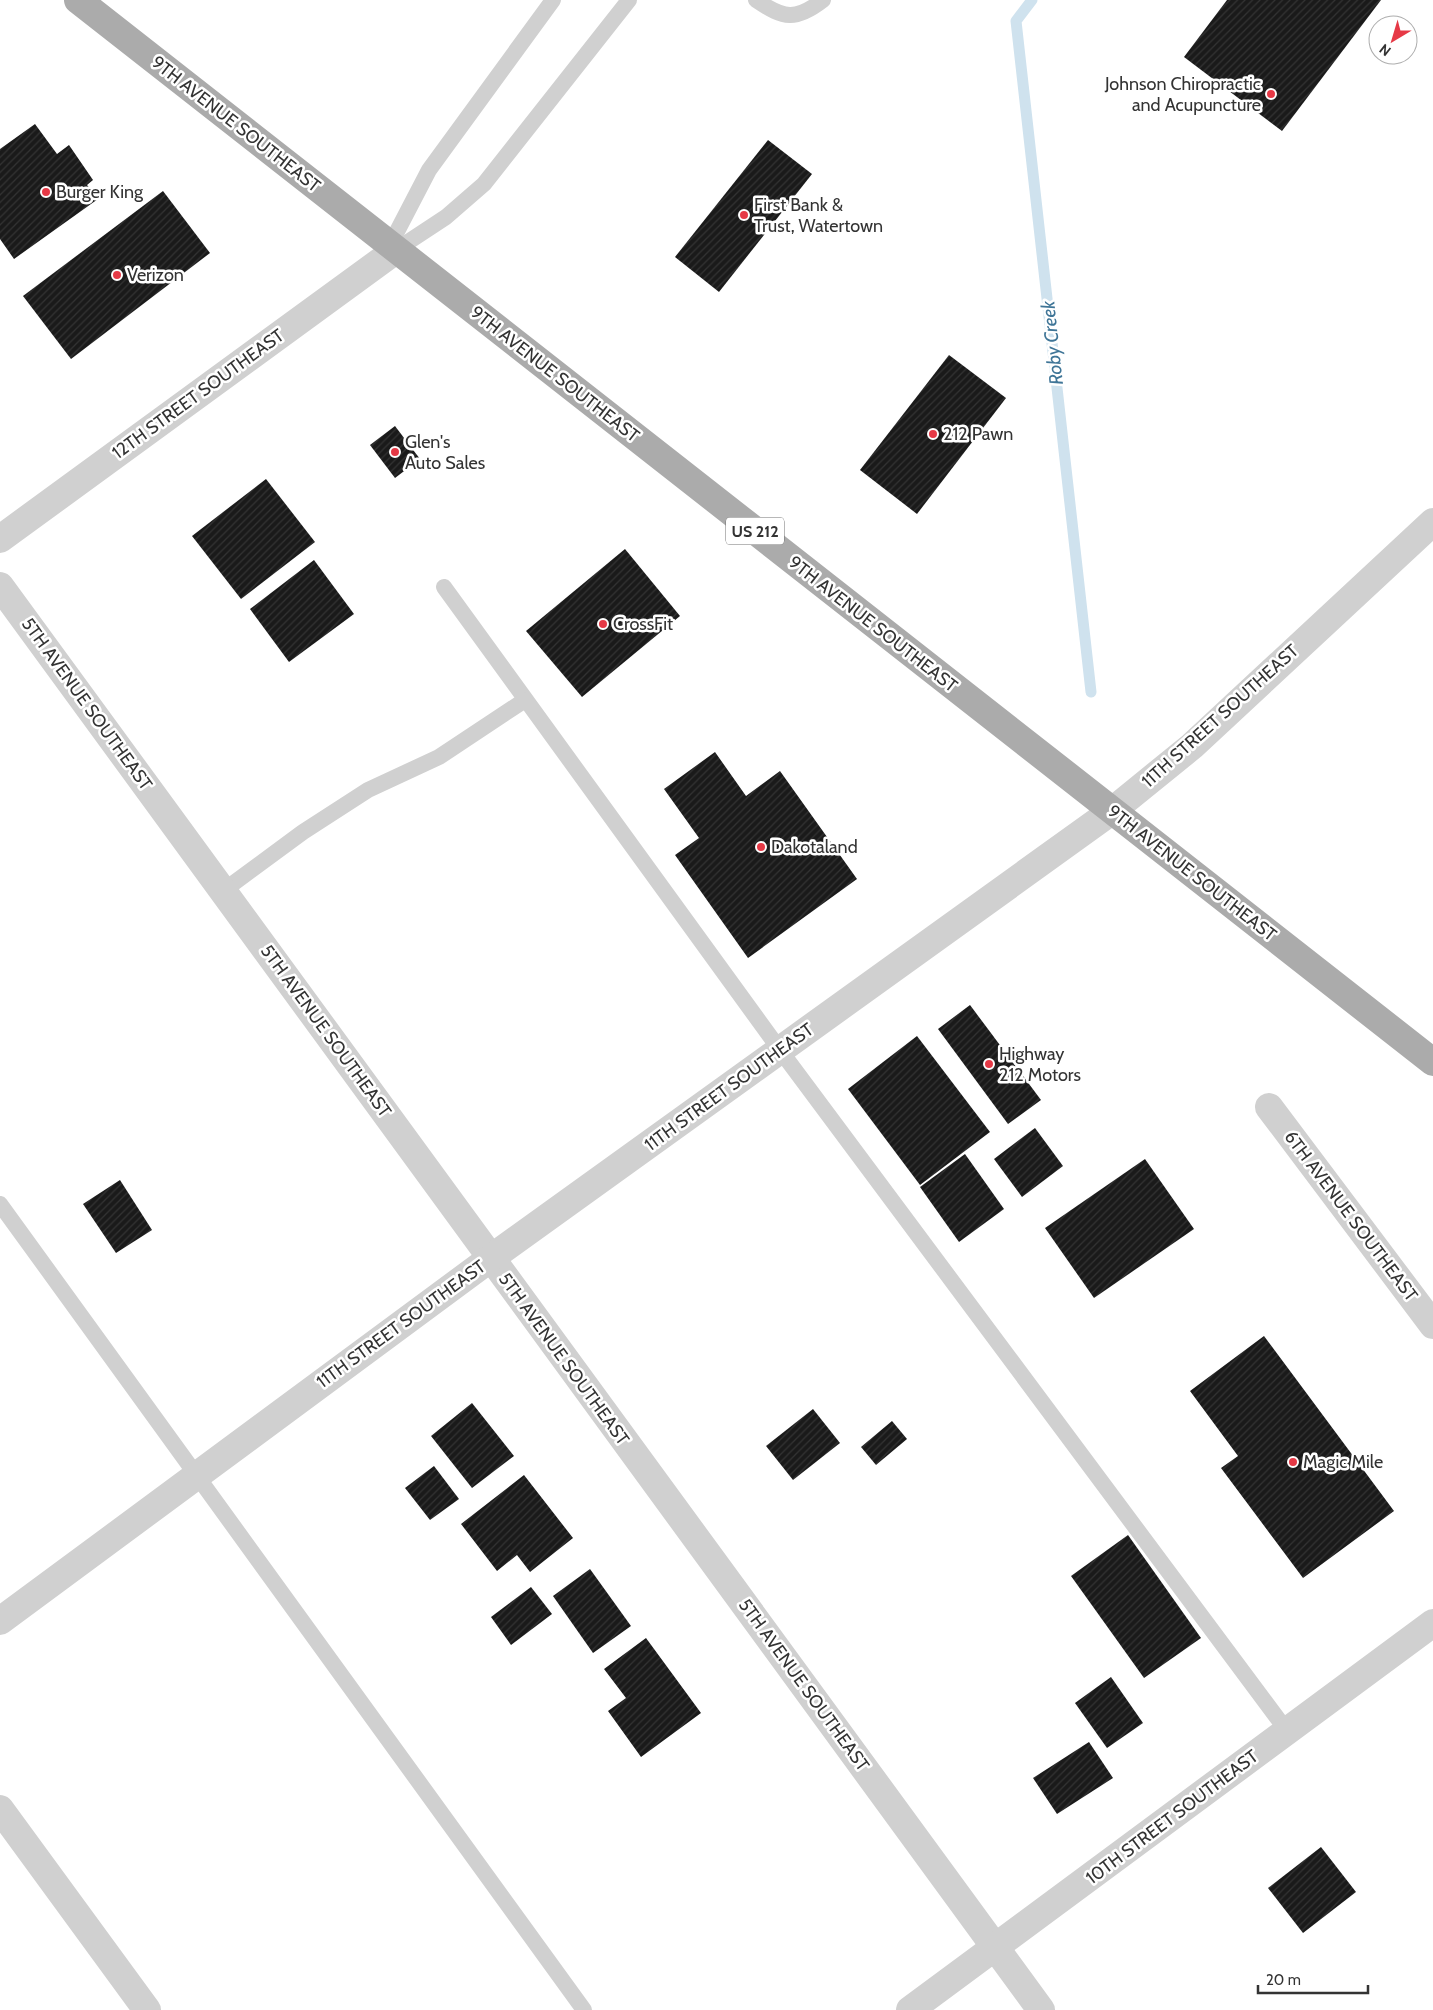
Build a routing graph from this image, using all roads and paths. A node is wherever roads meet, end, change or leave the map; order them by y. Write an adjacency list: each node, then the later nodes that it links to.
1 (78, 0): 6 (main road, 9TH AVENUE SOUTHEAST / US 212)
2 (553, 0): 6 (lane)
3 (629, 0): 6 (lane)
4 (756, 0): 5 (lane)
5 (824, 0)
6 (393, 247): 8 (street, 12TH STREET SOUTHEAST); 12 (main road, 9TH AVENUE SOUTHEAST / US 212)
7 (1433, 522): 12 (street, 11TH STREET SOUTHEAST)
8 (0, 539)
9 (0, 586): 13 (street, 5TH AVENUE SOUTHEAST)
10 (444, 588): 11 (lane)
11 (525, 700): 13 (lane); 14 (lane)
12 (1112, 811): 14 (street, 11TH STREET SOUTHEAST); 15 (main road, 9TH AVENUE SOUTHEAST / US 212)
13 (223, 891): 18 (street, 5TH AVENUE SOUTHEAST)
14 (780, 1050): 18 (street, 11TH STREET SOUTHEAST); 23 (lane)
15 (1433, 1062)
16 (1270, 1107): 19 (street, 6TH AVENUE SOUTHEAST)
17 (0, 1204): 20 (lane)
18 (491, 1258): 20 (street, 11TH STREET SOUTHEAST); 25 (street, 5TH AVENUE SOUTHEAST)
19 (1433, 1325)
20 (196, 1474): 21 (street, 11TH STREET SOUTHEAST); 27 (lane)
21 (0, 1621)
22 (1433, 1623): 23 (street, 10TH STREET SOUTHEAST)
23 (1288, 1731): 25 (street, 10TH STREET SOUTHEAST)
24 (0, 1809): 26 (street)
25 (996, 1947): 28 (street, 10TH STREET SOUTHEAST); 29 (street, 5TH AVENUE SOUTHEAST)
26 (147, 2010)
27 (584, 2010)
28 (910, 2010)
29 (1041, 2010)

